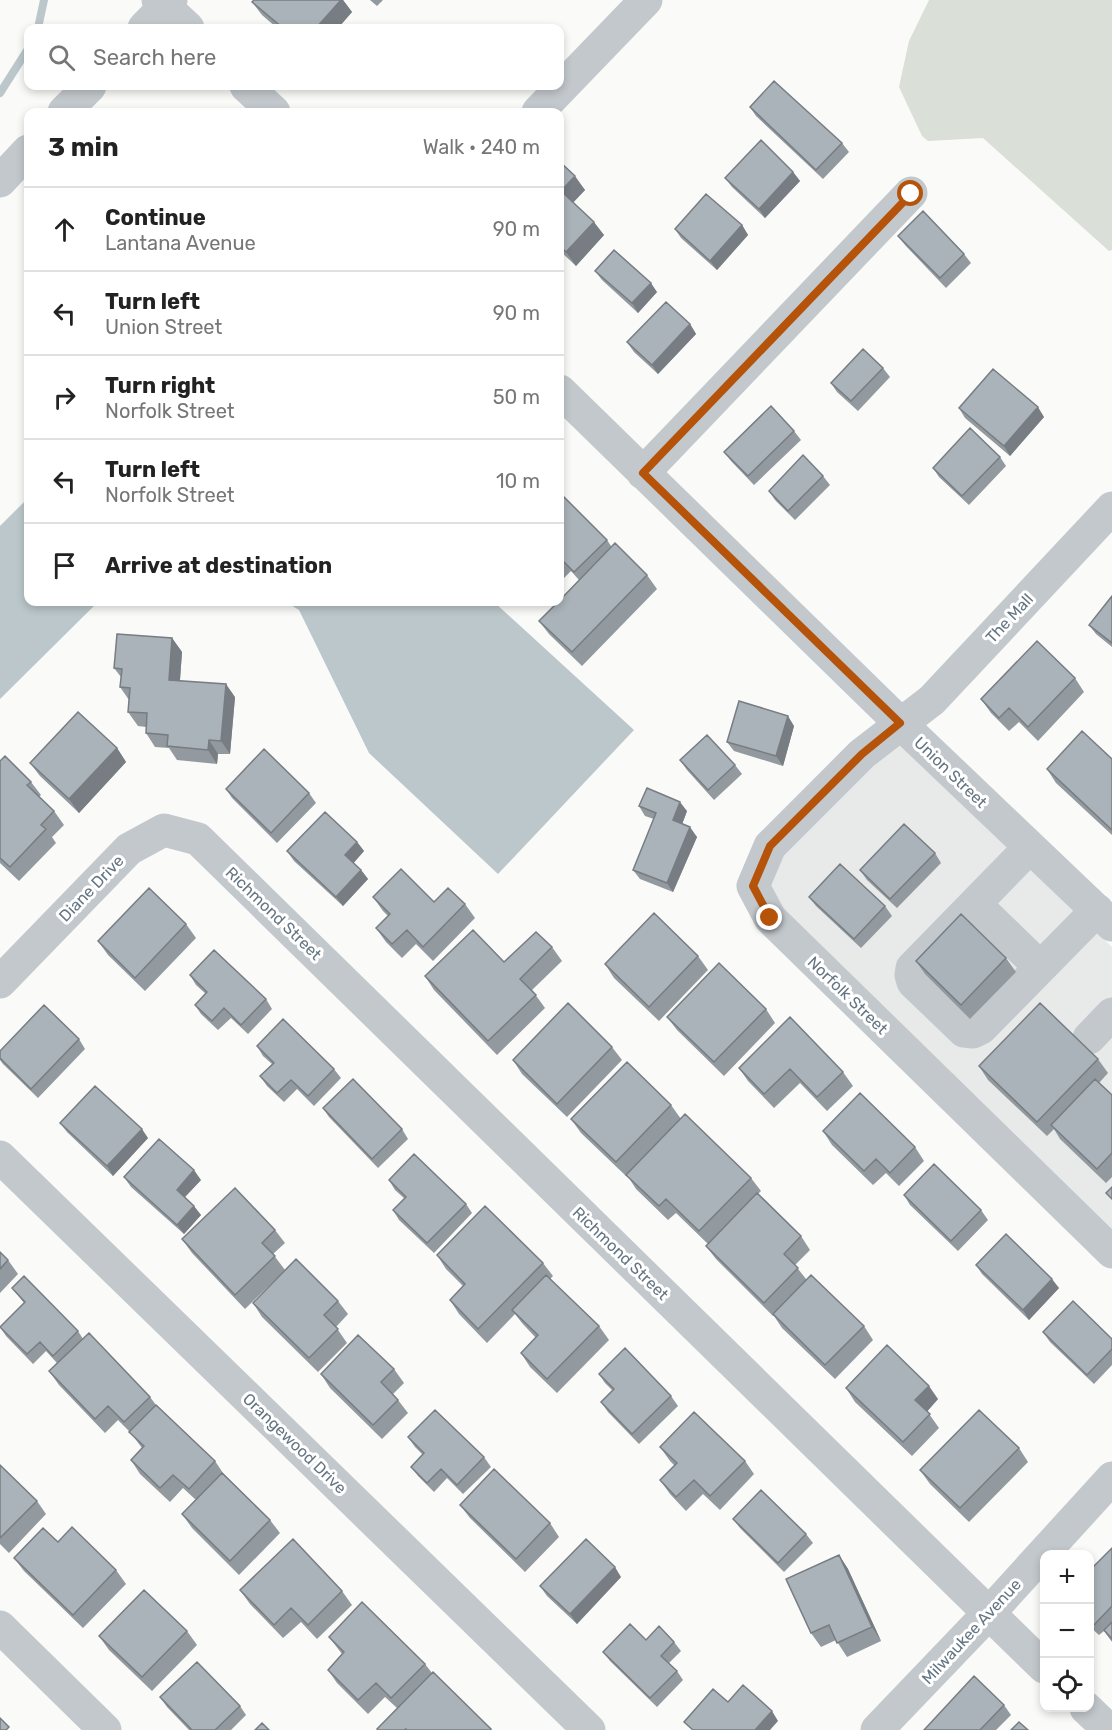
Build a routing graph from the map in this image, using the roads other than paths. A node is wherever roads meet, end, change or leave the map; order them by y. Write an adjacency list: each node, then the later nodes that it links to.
1 (646, 0): 2 (street)
2 (564, 85)
3 (86, 90): 6 (street)
4 (250, 90): 7 (street)
5 (559, 90): 8 (street)
6 (68, 108)
7 (270, 108)
8 (542, 108)
9 (24, 155): 10 (street)
10 (0, 181)
11 (911, 194): 13 (street)
12 (564, 395): 13 (street, Union Street)
13 (643, 473): 15 (street, Union Street)
14 (1112, 508): 15 (street, The Mall)
15 (900, 723): 17 (street, Union Street); 25 (street, Norfolk Street)
16 (198, 839): 21 (street, Diane Drive); 27 (street, Richmond Street)
17 (1030, 847): 18 (street); 19 (street, Union Street)
18 (975, 904): 20 (street); 20 (street)
19 (1104, 917): 20 (street)
20 (1040, 967)
21 (0, 982)
22 (1112, 1014): 23 (street)
23 (1089, 1038)
24 (0, 1157): 32 (street, Orangewood Drive)
25 (1112, 1252)
26 (1112, 1478): 27 (street, Milwaukee Avenue)
27 (989, 1613): 29 (street, Richmond Street); 33 (street, Milwaukee Avenue)
28 (0, 1627): 31 (street)
29 (1040, 1663)
30 (1091, 1712): 34 (street)
31 (105, 1730)
32 (589, 1730)
33 (877, 1730)
34 (1109, 1730)

